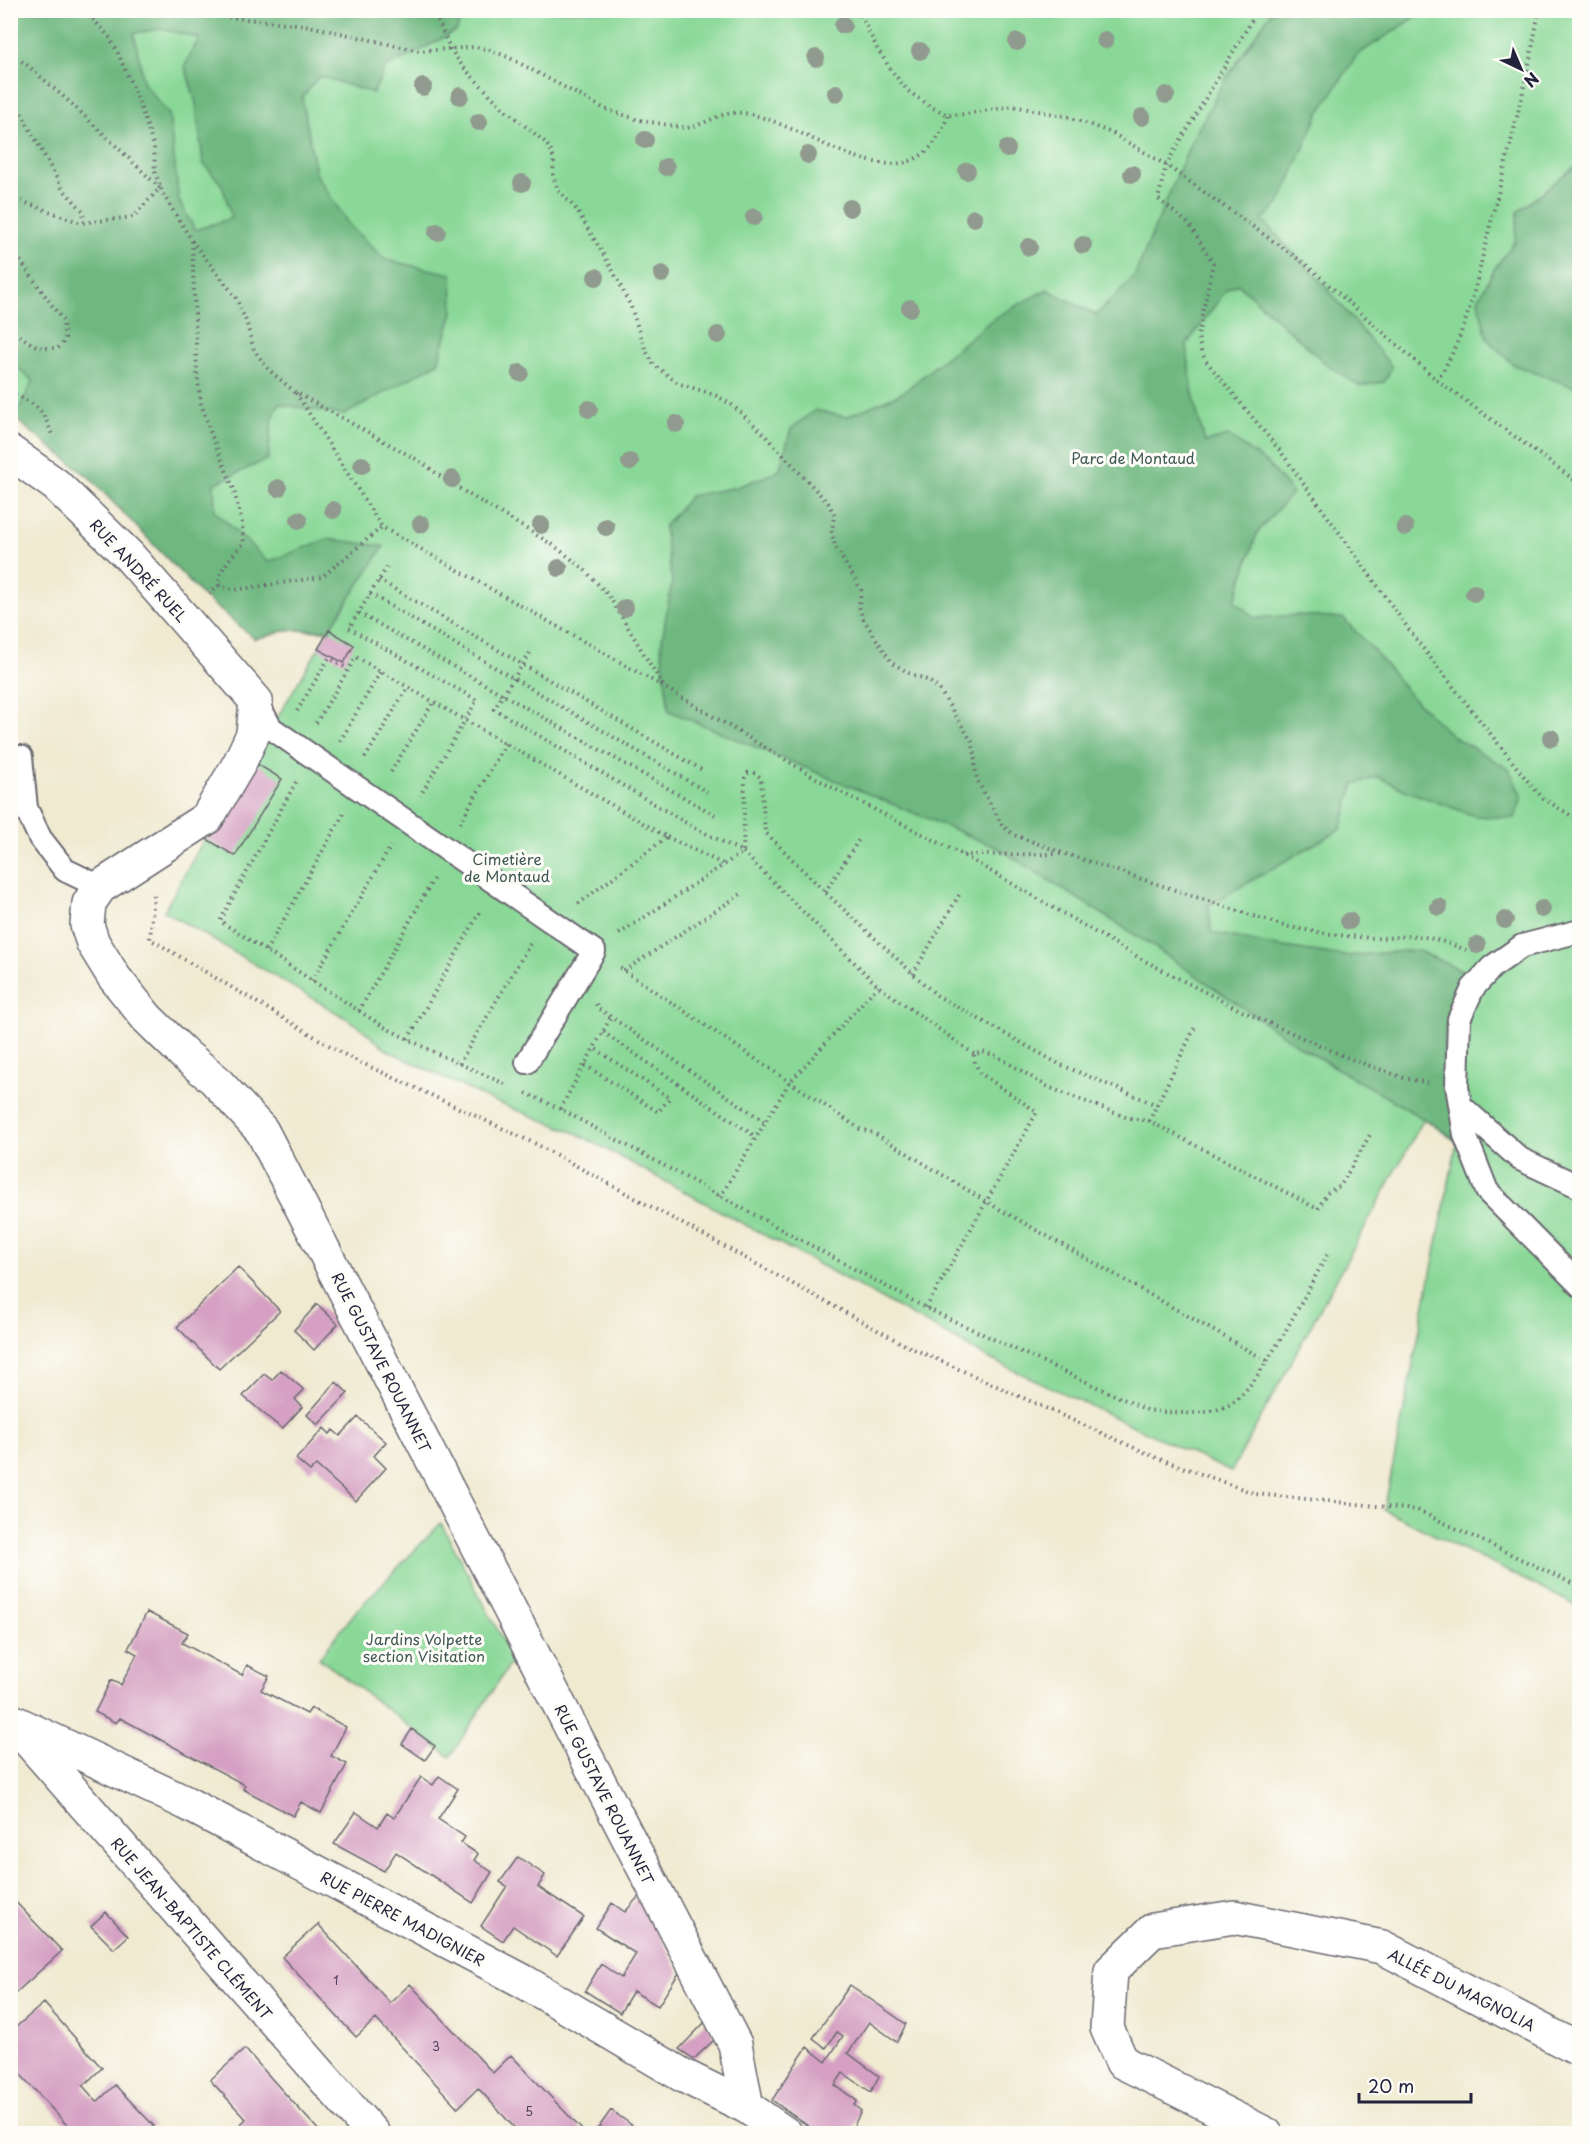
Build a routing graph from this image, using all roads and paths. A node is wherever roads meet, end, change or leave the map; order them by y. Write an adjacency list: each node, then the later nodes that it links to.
1 (85, 10): 12 (path)
2 (212, 10): 7 (path)
3 (433, 10): 7 (path)
4 (858, 10): 10 (path)
5 (1258, 10): 11 (path)
6 (1539, 10): 18 (path)
7 (451, 50): 10 (path); 51 (path)
8 (10, 58): 12 (path)
9 (10, 92): 14 (path)
10 (948, 115): 11 (path)
11 (1166, 165): 18 (path); 46 (path)
12 (160, 188): 14 (path); 15 (path)
13 (10, 197): 14 (path)
14 (84, 221)
15 (192, 241): 19 (path); 22 (path)
16 (10, 246): 17 (path)
17 (10, 329)
18 (1437, 380): 21 (path)
19 (296, 392): 22 (path); 33 (path)
20 (10, 452): 35 (street, RUE ANDRÉ RUEL)
21 (1580, 484)
22 (382, 527): 33 (path)
23 (387, 567): 24 (path)
24 (378, 580): 25 (path); 28 (path)
25 (370, 594): 26 (path); 31 (path)
26 (359, 613): 34 (path); 37 (path)
27 (530, 652): 28 (path)
28 (522, 665): 31 (path); 41 (path)
29 (348, 669): 30 (path); 39 (path); 39 (path)
30 (381, 671): 32 (path); 39 (path)
31 (512, 680): 34 (path); 43 (path)
32 (408, 687): 36 (path); 42 (path)
33 (664, 687): 52 (path)
34 (503, 694): 44 (path); 50 (path)
35 (256, 701): 39 (lane); 56 (street)
36 (434, 701): 37 (path); 42 (path)
37 (465, 719): 38 (path); 45 (path)
38 (506, 742): 47 (path); 49 (path)
39 (305, 751): 42 (lane); 62 (path)
40 (21, 757): 56 (lane)
41 (702, 770)
42 (361, 789): 45 (lane); 62 (path)
43 (707, 792)
44 (715, 815)
45 (406, 821): 49 (lane); 68 (path)
46 (1580, 821)
47 (667, 837): 53 (path); 60 (path)
48 (860, 838): 57 (path)
49 (448, 849): 54 (lane); 70 (path)
50 (744, 852): 53 (path); 57 (path); 69 (path)
51 (1066, 854): 52 (path); 64 (path)
52 (963, 855): 83 (path)
53 (725, 865): 63 (path)
54 (496, 883): 60 (lane); 74 (path)
55 (158, 886): 97 (path)
56 (100, 887): 100 (street, RUE GUSTAVE ROUANNET)
57 (825, 892): 67 (path)
58 (741, 894): 65 (path)
59 (959, 895): 67 (path)
60 (549, 920): 63 (lane); 78 (path)
61 (1580, 931): 64 (lane)
62 (266, 951): 68 (path)
63 (594, 951): 65 (path); 66 (lane)
64 (1492, 967): 83 (lane)
65 (624, 971): 80 (path)
66 (580, 974): 71 (path); 77 (lane)
67 (913, 974): 84 (path)
68 (312, 981): 70 (path)
69 (878, 986): 76 (path); 80 (path)
70 (359, 1011): 74 (path)
71 (611, 1017): 73 (path); 87 (path)
72 (1195, 1027): 84 (path)
73 (603, 1032): 75 (path); 89 (path)
74 (408, 1039): 78 (path)
75 (594, 1048): 79 (path); 79 (path)
76 (974, 1054): 86 (path); 92 (path)
77 (527, 1062)
78 (459, 1064): 81 (path)
79 (585, 1065): 85 (path)
80 (789, 1083): 87 (path); 92 (path)
81 (512, 1087)
82 (522, 1092): 85 (path)
83 (1459, 1097): 90 (lane); 94 (lane)
84 (1157, 1105): 86 (path)
85 (560, 1109): 91 (path)
86 (1149, 1121): 88 (path)
87 (765, 1122): 89 (path)
88 (1371, 1133)
89 (756, 1137): 91 (path)
90 (1580, 1187)
91 (720, 1197): 95 (path)
92 (987, 1203): 95 (path); 96 (path)
93 (1327, 1255): 96 (path)
94 (1580, 1285)
95 (926, 1308): 96 (path)
96 (1267, 1361)
97 (1580, 1587)
98 (11, 1721): 100 (street, RUE PIERRE MADIGNIER); 101 (street, RUE JEAN-BAPTISTE CLÉMENT)
99 (1580, 2050): 103 (street, ALLÉE DU MAGNOLIA)
100 (747, 2106): 102 (street, RUE PIERRE MADIGNIER)
101 (373, 2133)
102 (786, 2133)
103 (1266, 2133)

